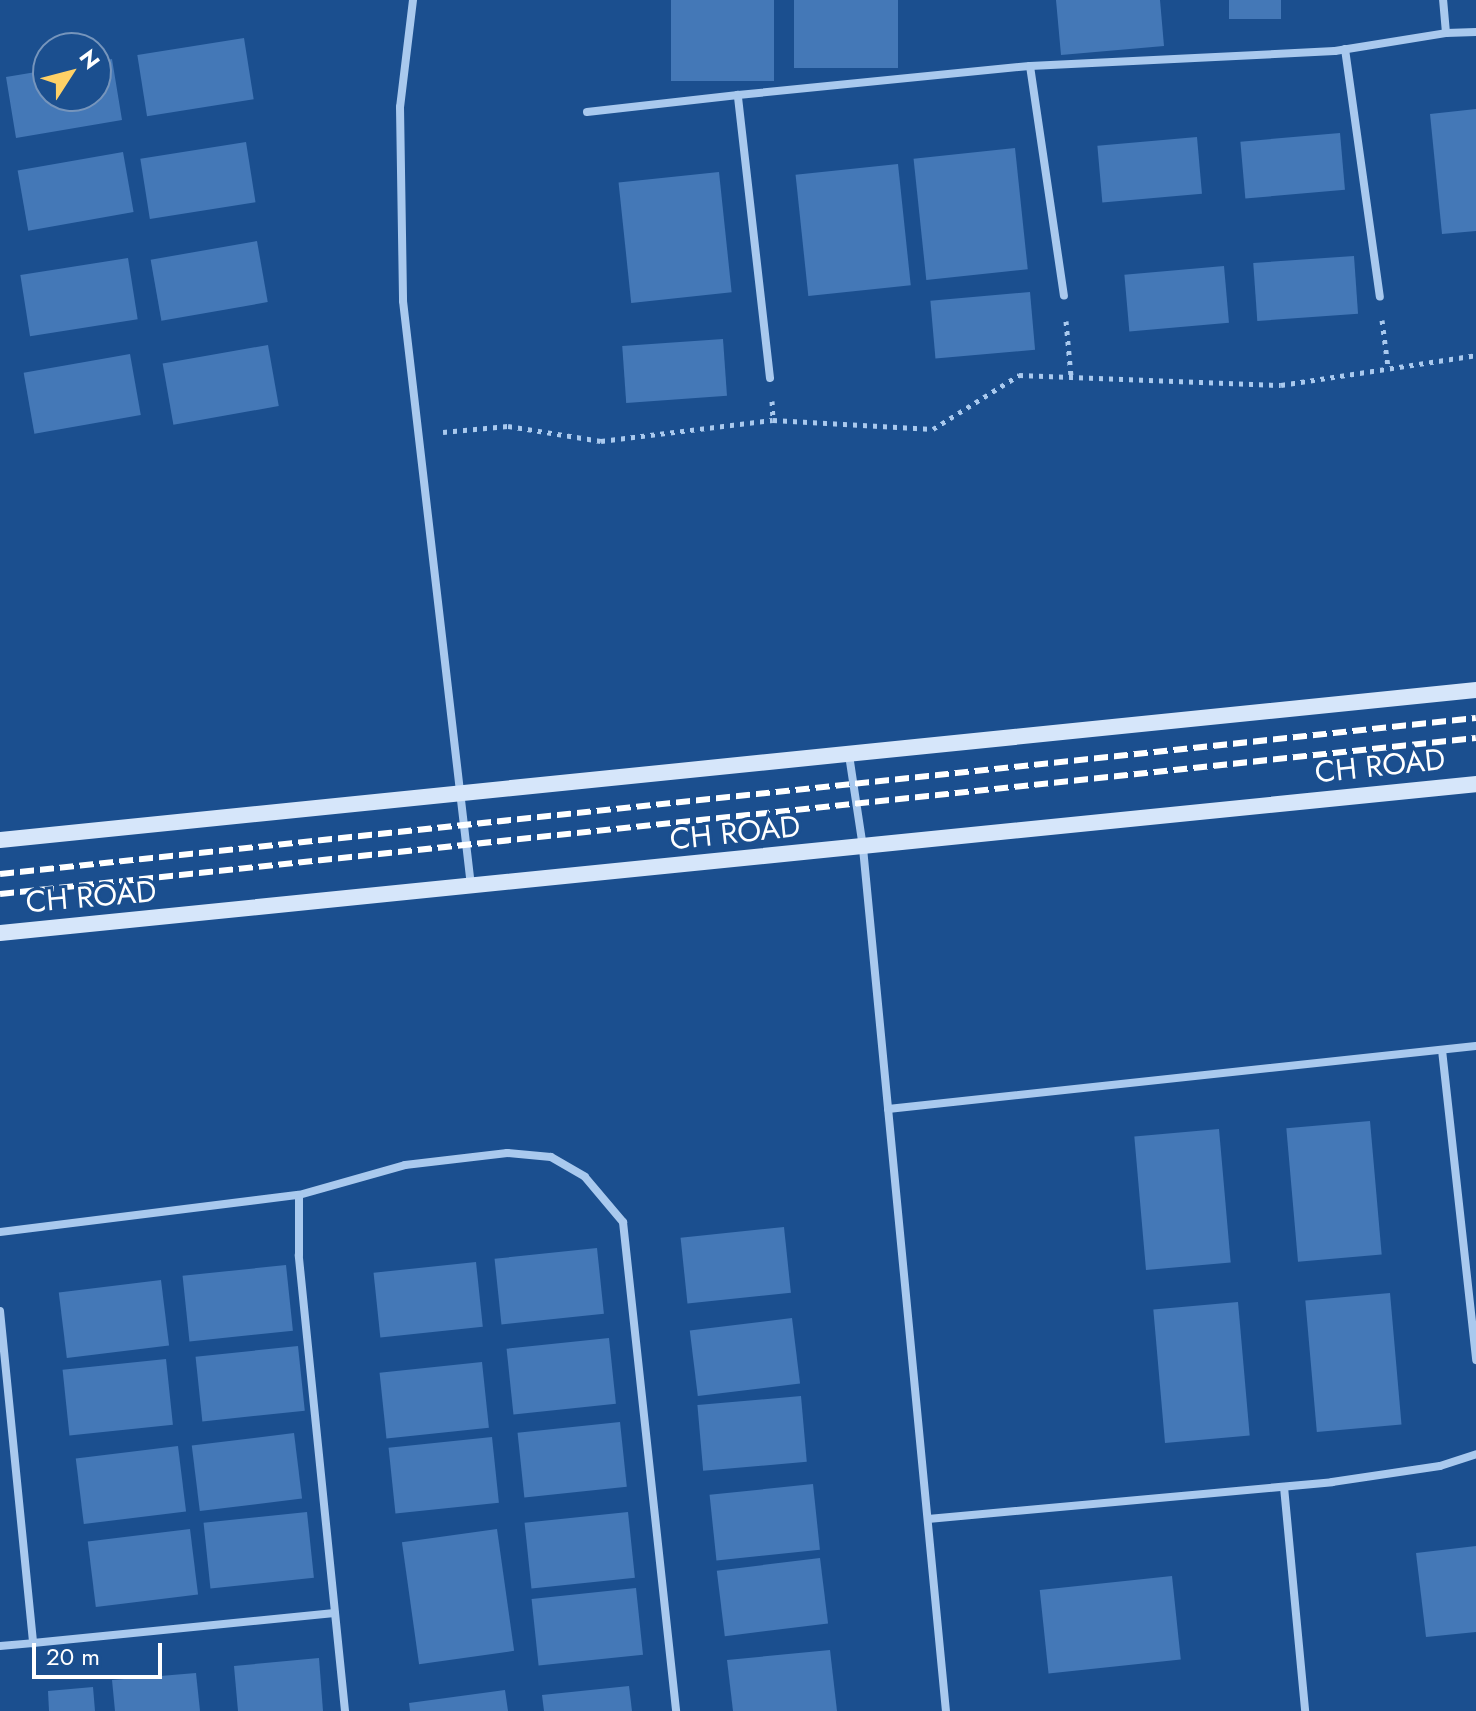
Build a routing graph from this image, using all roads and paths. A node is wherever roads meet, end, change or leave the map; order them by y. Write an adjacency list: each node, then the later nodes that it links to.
1 (413, 0): 15 (street)
2 (1443, 0): 4 (street)
3 (1476, 32): 4 (street)
4 (1446, 33): 5 (street)
5 (1345, 49): 6 (street); 10 (street)
6 (1030, 66): 7 (street); 9 (street)
7 (738, 95): 8 (street); 14 (street)
8 (587, 112)
9 (1064, 295): 13 (path)
10 (1380, 297): 12 (path)
11 (1476, 355): 12 (path)
12 (1388, 367): 13 (path)
13 (1071, 376): 15 (path)
14 (770, 378)
15 (418, 434): 19 (street)
16 (1476, 690): 17 (street)
17 (849, 755): 19 (street); 21 (street)
18 (1476, 784): 21 (street, CH ROAD)
19 (458, 796): 20 (street); 22 (street)
20 (0, 840)
21 (863, 848): 22 (street, CH ROAD); 26 (street)
22 (471, 889): 23 (street, CH ROAD)
23 (0, 933)
24 (1476, 1046): 25 (street)
25 (1442, 1050): 26 (street); 30 (street)
26 (888, 1109): 33 (street)
27 (299, 1195): 28 (street); 34 (street); 38 (street)
28 (0, 1232)
29 (0, 1311): 35 (street)
30 (1476, 1360)
31 (1476, 1454): 32 (street)
32 (1284, 1487): 33 (street); 40 (street)
33 (928, 1519): 39 (street)
34 (335, 1613): 35 (street); 37 (street)
35 (33, 1643): 36 (street)
36 (0, 1646)
37 (345, 1711)
38 (676, 1711)
39 (946, 1711)
40 (1305, 1711)

